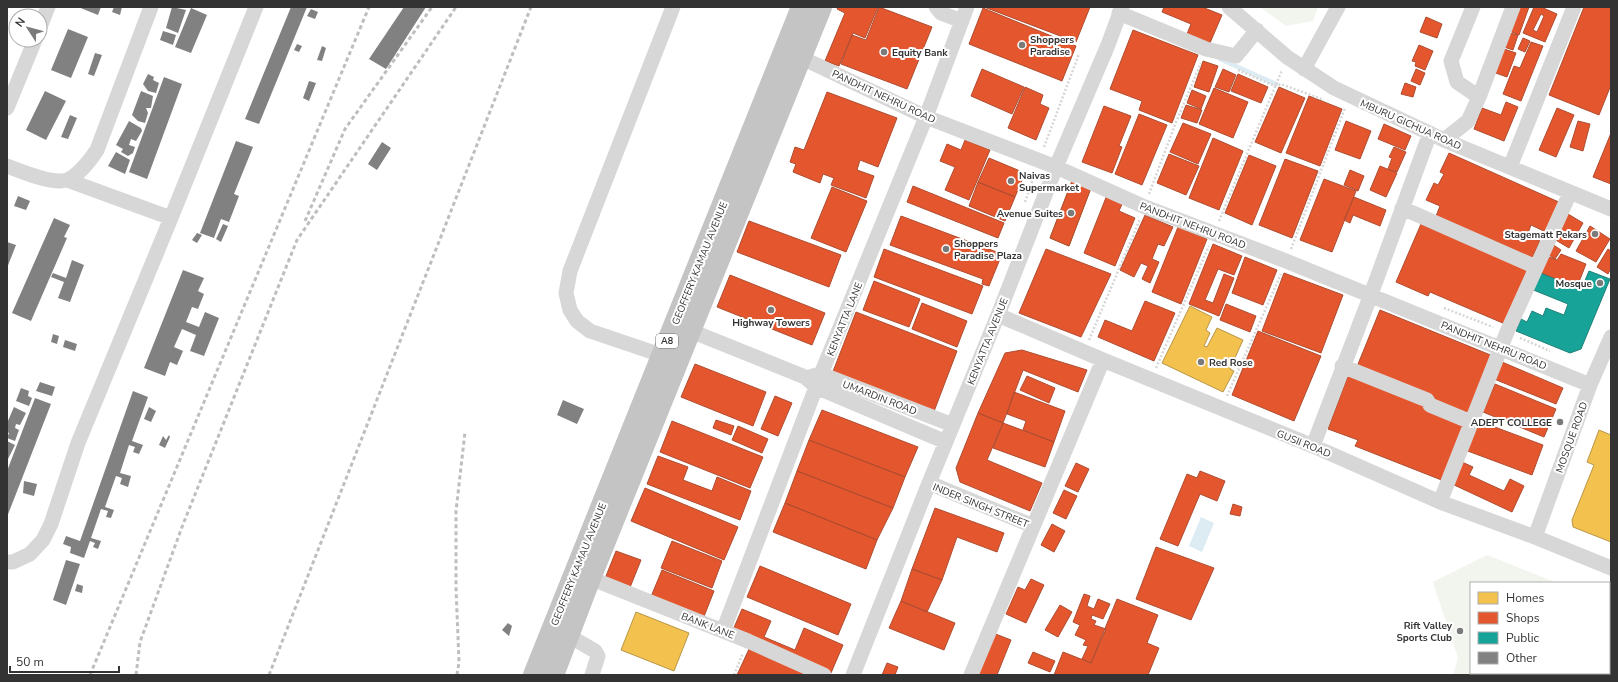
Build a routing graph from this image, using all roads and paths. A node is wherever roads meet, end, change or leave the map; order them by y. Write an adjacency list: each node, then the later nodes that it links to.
1 (151, 7): 34 (street)
2 (256, 7): 40 (street)
3 (673, 7): 50 (street)
4 (802, 7): 50 (highway, GEOFFERY KAMAU AVENUE / A8)
5 (821, 7): 18 (highway, GEOFFERY KAMAU AVENUE / A8)
6 (936, 7): 13 (street)
7 (1229, 7): 14 (street, MBURU GICHUA ROAD)
8 (1338, 7): 20 (street)
9 (1473, 7): 23 (street)
10 (1513, 7): 23 (street)
11 (1574, 7): 33 (street)
12 (1120, 10): 16 (street); 32 (street, KENYATTA AVENUE)
13 (965, 14): 27 (street, KENYATTA LANE)
14 (1257, 30): 16 (street); 19 (street, MBURU GICHUA ROAD)
15 (31, 48): 26 (street)
16 (1206, 49): 36 (path)
17 (1079, 54): 30 (path)
18 (800, 57): 27 (street, PANDHIT NEHRU ROAD); 46 (highway, GEOFFERY KAMAU AVENUE / A8)
19 (1287, 57): 20 (street, MBURU GICHUA ROAD); 22 (path)
20 (1304, 69): 25 (street, MBURU GICHUA ROAD)
21 (1237, 70): 22 (path)
22 (1275, 86): 24 (path); 41 (path)
23 (1479, 97): 29 (street)
24 (1328, 102)
25 (1346, 106): 28 (street, MBURU GICHUA ROAD); 42 (path)
26 (7, 108)
27 (926, 117): 30 (street, PANDHIT NEHRU ROAD); 53 (street, KENYATTA LANE)
28 (1430, 133): 29 (street, MBURU GICHUA ROAD); 37 (street)
29 (1444, 140): 33 (street, MBURU GICHUA ROAD)
30 (1039, 161): 32 (street, PANDHIT NEHRU ROAD); 38 (path)
31 (7, 166): 34 (street)
32 (1056, 167): 36 (street, PANDHIT NEHRU ROAD); 45 (street, KENYATTA AVENUE)
33 (1510, 167): 35 (street, MBURU GICHUA ROAD)
34 (66, 180): 40 (street)
35 (1570, 193): 39 (street, MBURU GICHUA ROAD); 43 (street)
36 (1145, 207): 41 (street, PANDHIT NEHRU ROAD); 49 (path)
37 (1402, 208): 43 (street); 44 (street)
38 (1023, 209)
39 (1611, 209)
40 (171, 218): 65 (street)
41 (1215, 233): 42 (street, PANDHIT NEHRU ROAD); 54 (path)
42 (1286, 261): 44 (street, PANDHIT NEHRU ROAD); 56 (path)
43 (1536, 267): 48 (street)
44 (1370, 297): 48 (street, PANDHIT NEHRU ROAD); 52 (street)
45 (998, 315): 49 (street, GUSII ROAD); 58 (street, KENYATTA AVENUE)
46 (691, 331): 53 (street, UMARDIN ROAD); 67 (highway, GEOFFERY KAMAU AVENUE / A8)
47 (1611, 338): 55 (street, MOSQUE ROAD)
48 (1501, 348): 55 (street, PANDHIT NEHRU ROAD); 57 (street)
49 (1085, 352): 51 (street, GUSII ROAD)
50 (661, 355): 71 (highway, GEOFFERY KAMAU AVENUE / A8)
51 (1103, 360): 54 (street, GUSII ROAD); 63 (street)
52 (1342, 366): 57 (street); 60 (street)
53 (814, 379): 58 (street, UMARDIN ROAD); 59 (street, UMARDIN ROAD); 68 (street, KENYATTA LANE)
54 (1151, 380): 56 (street, GUSII ROAD)
55 (1590, 385): 64 (street, MOSQUE ROAD)
56 (1222, 409): 60 (street, GUSII ROAD)
57 (1471, 422): 62 (street)
58 (953, 424): 59 (street, KENYATTA AVENUE)
59 (946, 442): 61 (street, KENYATTA AVENUE)
60 (1313, 446): 62 (street, GUSII ROAD)
61 (929, 483): 63 (street, INDER SINGH STREET); 76 (street, KENYATTA AVENUE)
62 (1440, 502): 64 (street, GUSII ROAD)
63 (1033, 526): 77 (street)
64 (1535, 537): 66 (street, GUSII ROAD)
65 (7, 562)
66 (1611, 568)
67 (590, 578): 68 (street, BANK LANE); 69 (highway, GEOFFERY KAMAU AVENUE / A8)
68 (723, 631): 70 (street, BANK LANE)
69 (569, 636): 72 (highway, GEOFFERY KAMAU AVENUE / A8); 73 (street)
70 (748, 641): 74 (path); 75 (street, BANK LANE)
71 (534, 675)
72 (554, 675)
73 (592, 675)
74 (734, 675)
75 (824, 675)
76 (854, 675)
77 (971, 675)

